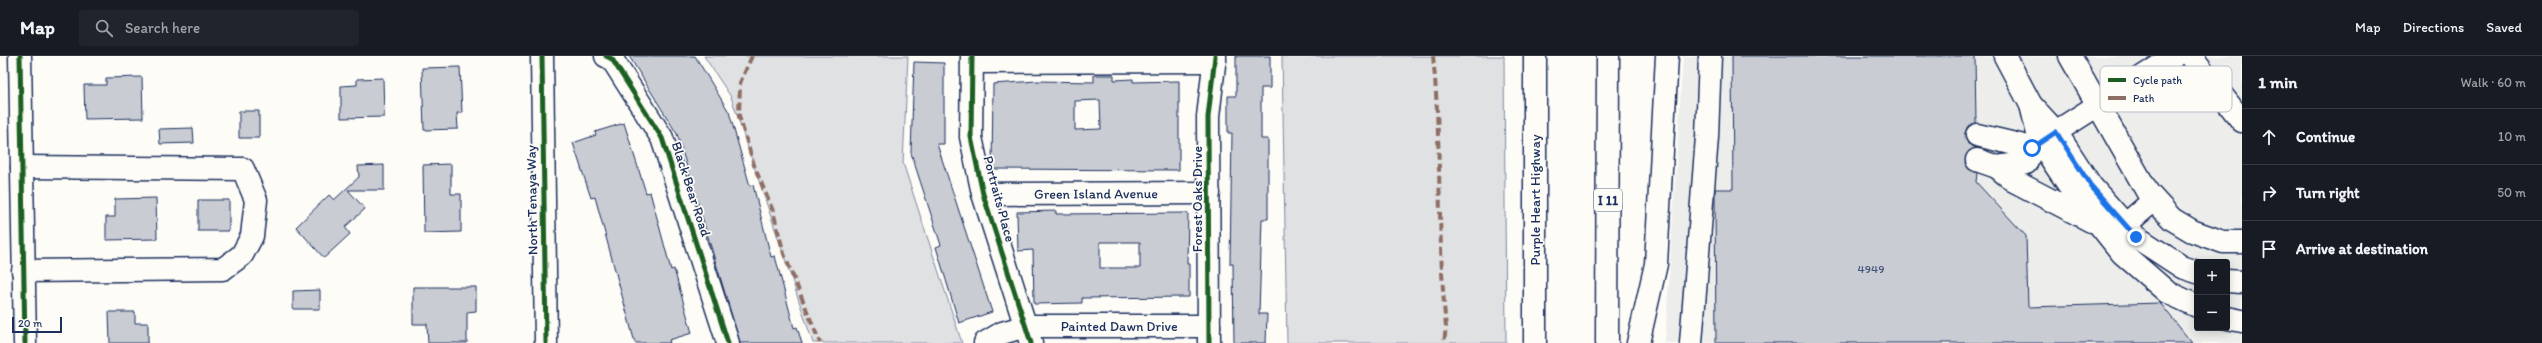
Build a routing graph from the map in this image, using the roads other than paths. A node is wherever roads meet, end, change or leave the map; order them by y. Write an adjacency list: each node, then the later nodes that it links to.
1 (20, 56): 24 (main road)
2 (542, 56): 41 (main road, North Tenaya Way)
3 (606, 56): 42 (main road, Black Bear Road)
4 (1534, 56): 44 (main road, Purple Heart Highway)
5 (1608, 56): 45 (main road, I 11)
6 (1667, 56): 46 (main road)
7 (1710, 56): 47 (main road)
8 (2005, 56): 23 (main road)
9 (2070, 56): 17 (main road)
10 (2175, 56): 15 (main road)
11 (2191, 56): 16 (main road)
12 (1215, 58): 14 (main road); 25 (main road, Forest Oaks Drive)
13 (972, 59): 14 (main road); 26 (main road, Portraits Place)
14 (1088, 59)
15 (2160, 66)
16 (2199, 66)
17 (2098, 106): 19 (main road); 23 (main road)
18 (2232, 108): 21 (main road)
19 (2100, 109)
20 (2101, 112): 27 (main road)
21 (2242, 121)
22 (1977, 135): 23 (main road)
23 (2043, 140): 28 (main road); 29 (main road); 29 (main road)
24 (22, 167): 32 (main road); 32 (main road)
25 (1209, 193): 26 (main road, Green Island Avenue); 38 (main road, Forest Oaks Drive)
26 (983, 194): 39 (main road, Portraits Place)
27 (2154, 200): 28 (main road); 30 (main road)
28 (2125, 225): 31 (main road)
29 (2102, 228): 35 (main road)
30 (2242, 242)
31 (2194, 271)
32 (24, 272): 40 (main road)
33 (2230, 281): 34 (main road)
34 (2242, 282)
35 (2194, 305)
36 (2230, 319): 37 (main road)
37 (2242, 321)
38 (1209, 334): 39 (main road, Painted Dawn Drive)
39 (1029, 335): 43 (main road, Painted Dawn Drive)
40 (25, 343)
41 (546, 343)
42 (728, 343)
43 (985, 343)
44 (1535, 343)
45 (1607, 343)
46 (1638, 343)
47 (1691, 343)

